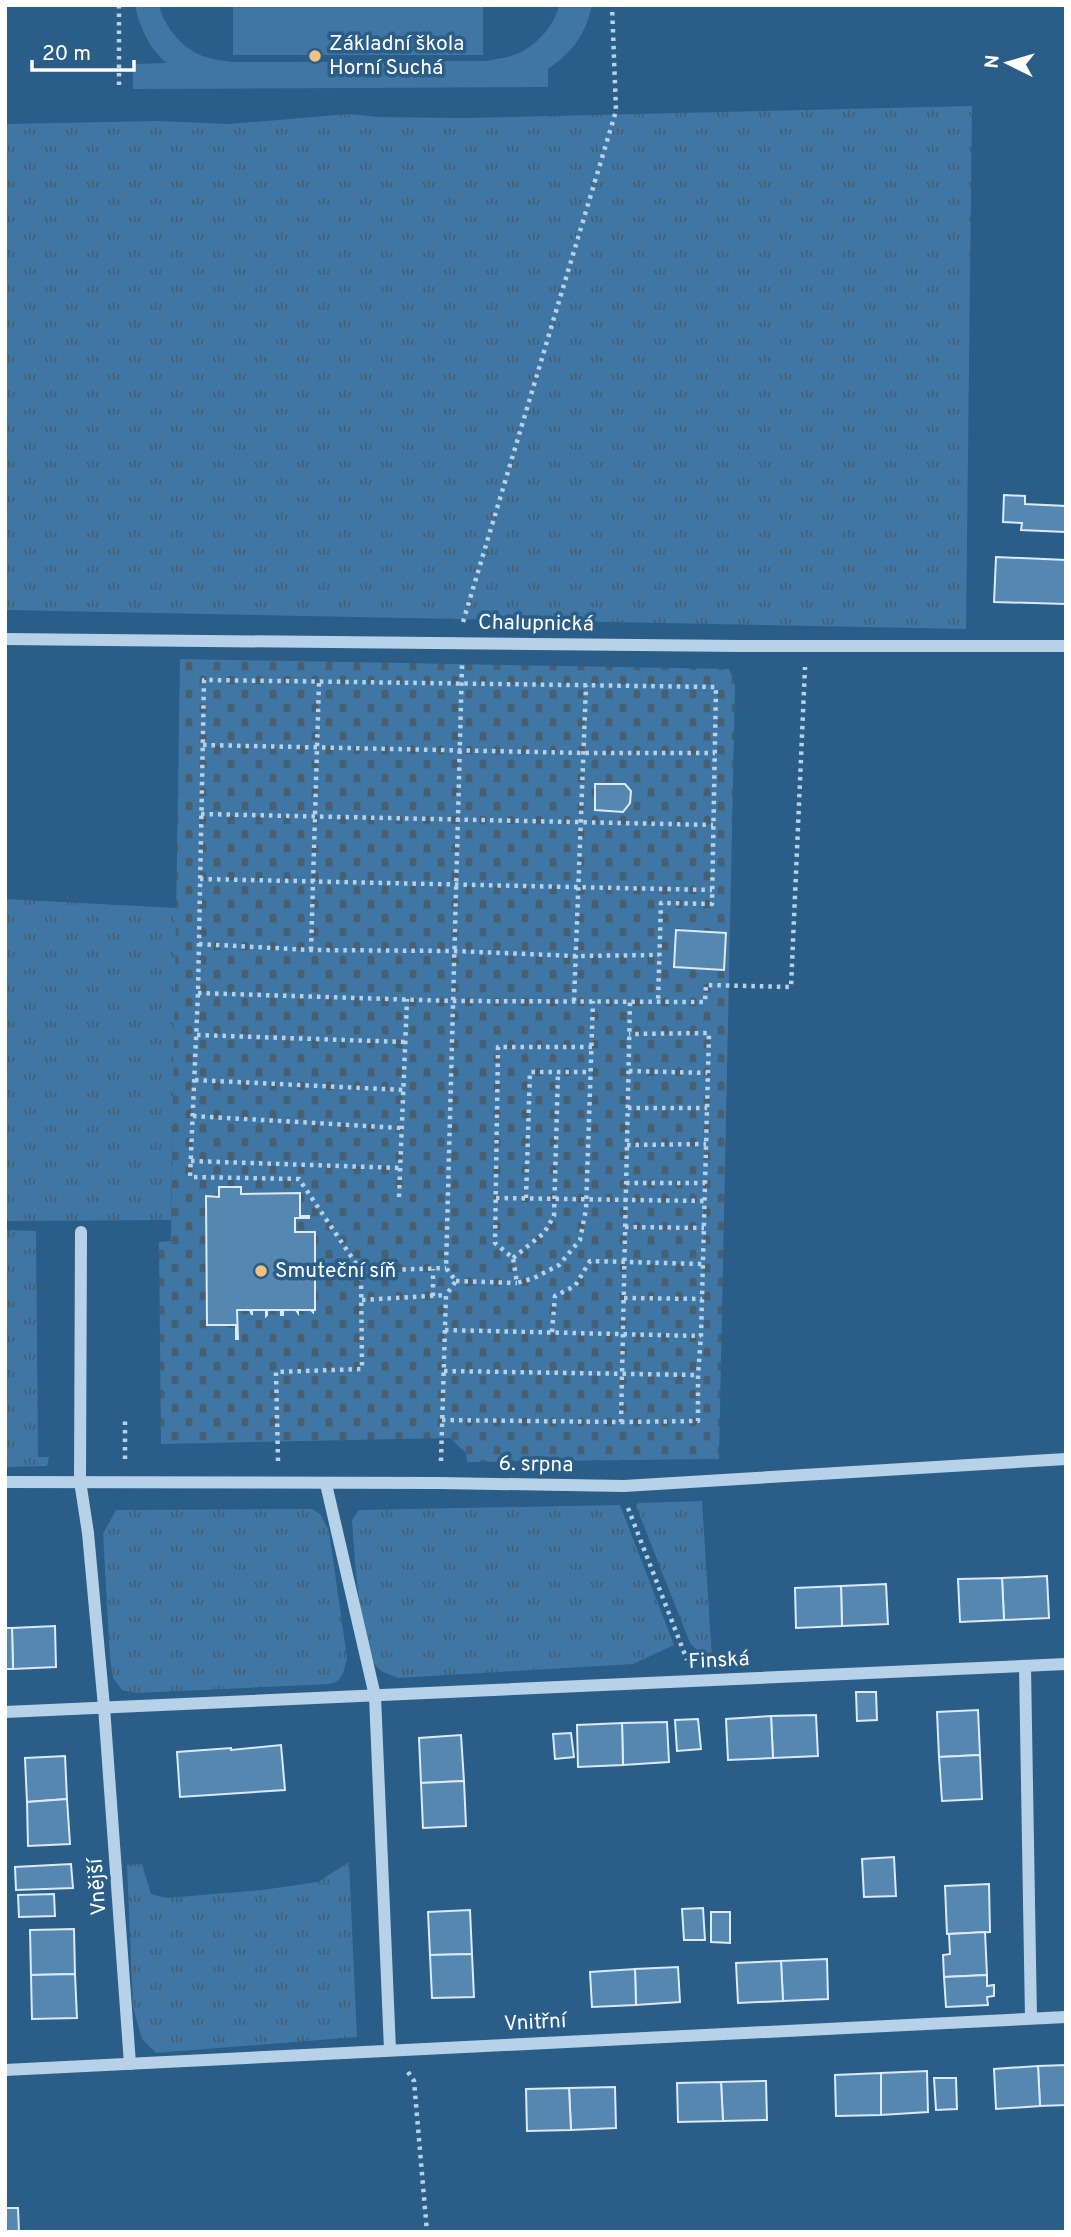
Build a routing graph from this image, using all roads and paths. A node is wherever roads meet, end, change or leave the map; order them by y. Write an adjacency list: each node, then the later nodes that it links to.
1 (119, 5): 3 (path)
2 (612, 5): 5 (path)
3 (119, 87)
4 (5, 639): 5 (street, Chalupnická)
5 (460, 642): 6 (street, Chalupnická); 9 (path)
6 (806, 646): 7 (street, Chalupnická); 37 (path)
7 (1066, 646)
8 (319, 682): 9 (path); 11 (path); 12 (path)
9 (462, 684): 10 (path); 13 (path)
10 (586, 685): 14 (path); 15 (path)
11 (203, 745): 12 (path); 16 (path)
12 (317, 748): 13 (path); 17 (path)
13 (460, 750): 14 (path); 18 (path)
14 (583, 753): 15 (path); 19 (path)
15 (715, 753): 20 (path)
16 (201, 814): 17 (path); 21 (path)
17 (315, 817): 18 (path); 22 (path)
18 (458, 820): 19 (path); 23 (path)
19 (580, 822): 20 (path); 24 (path)
20 (713, 825): 25 (path)
21 (200, 878): 22 (path); 26 (path)
22 (313, 880): 23 (path); 27 (path)
23 (456, 883): 24 (path); 28 (path)
24 (578, 887): 25 (path); 30 (path)
25 (712, 890): 29 (path)
26 (199, 944): 27 (path); 31 (path)
27 (311, 950): 28 (path)
28 (454, 951): 30 (path); 33 (path)
29 (659, 955): 30 (path); 37 (path)
30 (575, 956): 34 (path)
31 (198, 993): 32 (path); 39 (path)
32 (407, 999): 33 (path); 40 (path)
33 (453, 1001): 34 (path); 72 (path)
34 (574, 1001): 35 (path)
35 (593, 1001): 36 (path); 41 (path)
36 (630, 1002): 37 (path); 38 (path)
37 (658, 1002)
38 (629, 1034): 42 (path); 45 (path)
39 (197, 1035): 40 (path); 46 (path)
40 (405, 1042): 47 (path)
41 (592, 1047): 44 (path); 59 (path)
42 (629, 1071): 45 (path); 48 (path)
43 (558, 1072): 44 (path); 60 (path); 61 (path)
44 (590, 1072): 62 (path)
45 (708, 1073): 49 (path)
46 (195, 1080): 47 (path); 50 (path)
47 (404, 1090): 51 (path)
48 (628, 1108): 49 (path); 53 (path)
49 (707, 1108): 52 (path)
50 (193, 1116): 51 (path); 54 (path)
51 (402, 1128): 55 (path)
52 (706, 1144): 53 (path); 57 (path)
53 (627, 1145): 56 (path)
54 (191, 1160): 55 (path); 73 (path)
55 (401, 1167): 58 (path)
56 (626, 1183): 57 (path); 63 (path)
57 (705, 1183): 64 (path)
58 (399, 1197)
59 (496, 1198): 60 (path); 68 (path)
60 (526, 1198): 61 (path)
61 (555, 1198): 62 (path); 68 (path)
62 (586, 1198): 63 (path); 75 (path)
63 (626, 1201): 64 (path); 65 (path)
64 (704, 1201): 66 (path)
65 (625, 1227): 66 (path); 69 (path)
66 (704, 1228): 70 (path)
67 (81, 1233): 93 (street, Vnější)
68 (513, 1258): 75 (path)
69 (624, 1261): 70 (path); 78 (path); 82 (path)
70 (703, 1264): 79 (path)
71 (433, 1268): 72 (path); 73 (path); 77 (path)
72 (446, 1268): 74 (path)
73 (361, 1271): 80 (path)
74 (456, 1281): 75 (path); 76 (path)
75 (517, 1283)
76 (446, 1295): 77 (path); 81 (path)
77 (433, 1296): 80 (path)
78 (624, 1297): 79 (path); 83 (path)
79 (702, 1299): 84 (path)
80 (362, 1300): 95 (path)
81 (445, 1330): 82 (path); 85 (path)
82 (552, 1332): 83 (path)
83 (623, 1333): 84 (path); 86 (path)
84 (701, 1336): 87 (path)
85 (444, 1371): 86 (path); 89 (path)
86 (622, 1372): 87 (path); 90 (path)
87 (698, 1375): 90 (path)
88 (125, 1420): 92 (path)
89 (442, 1420): 90 (path); 96 (path)
90 (621, 1422)
91 (1066, 1459): 98 (street, 6. srpna)
92 (125, 1464)
93 (80, 1481): 94 (street, 6. srpna); 95 (street, 6. srpna); 103 (street, Vnější)
94 (5, 1482)
95 (278, 1483): 97 (street, 6. srpna)
96 (440, 1483): 97 (street, 6. srpna); 98 (street, 6. srpna)
97 (326, 1484): 102 (street)
98 (624, 1486): 101 (path)
99 (1066, 1664): 100 (street, Finská)
100 (1024, 1667): 101 (street, Finská); 106 (street)
101 (690, 1681): 102 (street, Finská)
102 (375, 1696): 103 (street); 107 (street)
103 (104, 1707): 104 (street); 108 (street, Vnější)
104 (5, 1712)
105 (1066, 2017): 106 (street, Vnitřní)
106 (1031, 2018): 107 (street, Vnitřní)
107 (390, 2050): 108 (street, Vnitřní); 110 (path)
108 (130, 2064): 109 (street, Vnitřní)
109 (5, 2070)
110 (427, 2232)

